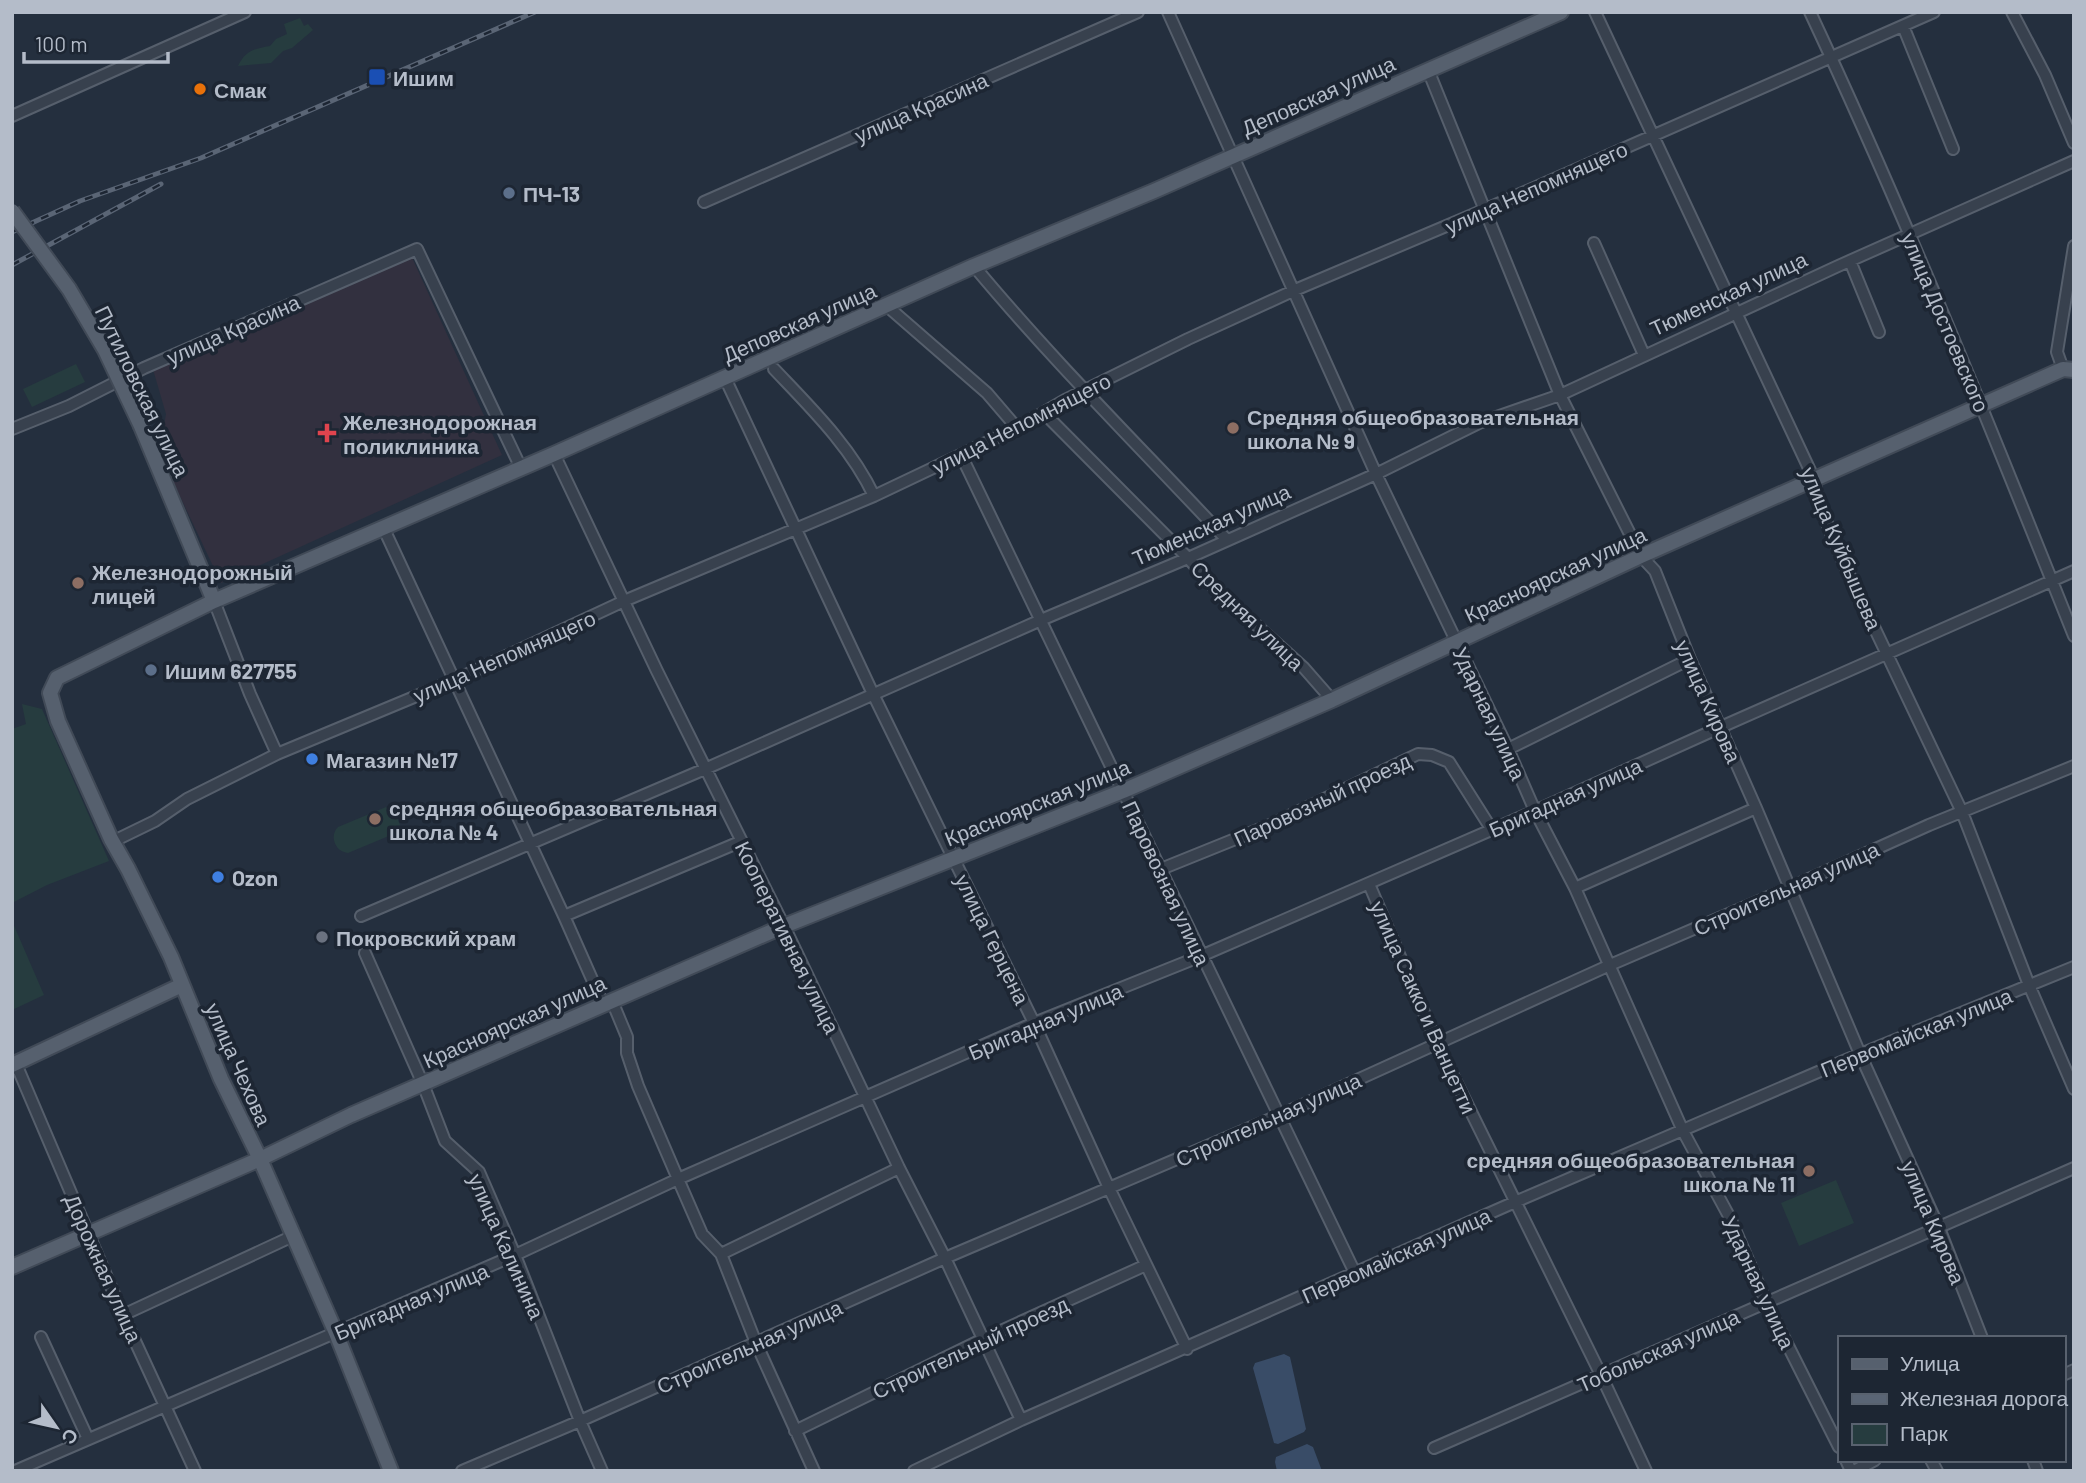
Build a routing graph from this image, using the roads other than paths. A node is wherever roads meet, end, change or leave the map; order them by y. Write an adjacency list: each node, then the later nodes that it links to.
1 (245, 12): 12 (street)
2 (1138, 12): 18 (street, улица Красина)
3 (1168, 12): 16 (street, Ударная улица)
4 (1561, 12): 11 (main road, Деповская улица)
5 (1595, 12): 13 (street, улица Куйбышева)
6 (1810, 12): 10 (street, улица Достоевского)
7 (1934, 12): 9 (street, улица Непомнящего)
8 (2012, 12): 14 (street)
9 (1903, 26): 10 (street, улица Непомнящего); 15 (street)
10 (1831, 56): 13 (street, улица Непомнящего); 21 (street, улица Достоевского)
11 (1428, 70): 16 (main road, Деповская улица); 19 (street, улица Кирова)
12 (12, 116)
13 (1654, 136): 19 (street, улица Непомнящего); 28 (street, улица Куйбышева)
14 (2074, 143)
15 (1953, 149)
16 (1233, 155): 25 (main road, Деповская улица); 26 (street, Ударная улица)
17 (2074, 161): 21 (street, Тюменская улица)
18 (704, 202)
19 (1484, 210): 26 (street, улица Непомнящего); 35 (street, улица Кирова)
20 (12, 211): 53 (main road, Путиловская улица, bridge)
21 (1910, 236): 24 (street, Тюменская улица); 36 (street, улица Достоевского)
22 (1594, 243): 30 (street)
23 (2074, 246): 32 (street)
24 (1850, 261): 28 (street, Тюменская улица); 29 (street)
25 (974, 266): 27 (main road, Деповская улица); 34 (street)
26 (1295, 290): 34 (street, улица Непомнящего); 43 (street, Ударная улица)
27 (887, 306): 33 (main road, Деповская улица); 38 (street)
28 (1736, 313): 30 (street, Тюменская улица); 44 (street, улица Куйбышева)
29 (1878, 332)
30 (1644, 355): 35 (street, Тюменская улица)
31 (774, 369): 45 (street)
32 (2068, 369): 36 (main road, Красноярская улица)
33 (725, 378): 40 (main road, Деповская улица); 47 (street, улица Герцена)
34 (1086, 390): 37 (street, улица Непомнящего); 48 (street)
35 (1560, 395): 43 (street, Тюменская улица); 49 (street, улица Кирова)
36 (1981, 404): 44 (main road, Красноярская улица); 52 (street, улица Достоевского)
37 (1045, 413): 38 (street, улица Непомнящего); 50 (street, Средняя улица)
38 (1017, 428): 41 (street, улица Непомнящего)
39 (12, 429): 42 (street, улица Красина)
40 (554, 454): 42 (main road, Деповская улица); 54 (street, Кооперативная улица)
41 (961, 455): 45 (street, улица Непомнящего); 55 (street, Паровозная улица)
42 (521, 468): 46 (main road, Деповская улица)
43 (1376, 474): 48 (street, Тюменская улица); 57 (street, Ударная улица)
44 (1814, 479): 49 (main road, Красноярская улица); 58 (street, улица Куйбышева)
45 (874, 496): 47 (street, улица Непомнящего)
46 (383, 527): 53 (main road, Деповская улица); 61 (street)
47 (796, 528): 54 (street, улица Непомнящего); 62 (street, улица Герцена)
48 (1227, 540): 50 (street, Тюменская улица)
49 (1641, 556): 57 (main road, Красноярская улица); 59 (street, улица Кирова)
50 (1188, 558): 55 (street, Тюменская улица); 63 (street, Средняя улица)
51 (2074, 571): 52 (street, Бригадная улица)
52 (2052, 581): 56 (street, улица Достоевского); 58 (street, Бригадная улица)
53 (214, 601): 60 (main road, Деповская улица); 66 (street)
54 (624, 601): 61 (street, улица Непомнящего); 68 (street, Кооперативная улица)
55 (1041, 620): 62 (street, Тюменская улица); 69 (street, Паровозная улица)
56 (2074, 636)
57 (1457, 642): 63 (main road, Красноярская улица); 65 (street, Ударная улица)
58 (1887, 653): 64 (street, Бригадная улица); 72 (street, улица Куйбышева)
59 (1690, 660): 64 (street, улица Кирова); 65 (street)
60 (57, 678): 74 (main road, улица Чехова)
61 (455, 680): 66 (street, улица Непомнящего); 76 (street)
62 (874, 696): 68 (street, Тюменская улица); 77 (street, улица Герцена)
63 (1332, 700): 69 (main road, Красноярская улица)
64 (1721, 727): 70 (street, улица Кирова); 71 (street, Бригадная улица)
65 (1508, 749): 71 (street, Ударная улица)
66 (277, 754): 74 (street, улица Непомнящего)
67 (2074, 766): 72 (street, Строительная улица)
68 (705, 769): 75 (street, Кооперативная улица); 76 (street, Тюменская улица)
69 (1123, 790): 77 (main road, Красноярская улица); 78 (street, Паровозная улица)
70 (1756, 808): 80 (street); 81 (street, улица Кирова)
71 (1535, 811): 73 (street, Бригадная улица); 80 (street, Ударная улица)
72 (1962, 812): 81 (street, Строительная улица); 90 (street, улица Куйбышева)
73 (1492, 830): 78 (street, Паровозный проезд); 79 (street, Бригадная улица)
74 (111, 839): 89 (main road, улица Чехова)
75 (742, 841): 82 (street); 84 (street, Кооперативная улица)
76 (531, 844): 82 (street); 83 (street, Тюменская улица)
77 (954, 859): 84 (main road, Красноярская улица); 92 (street, улица Герцена)
78 (1161, 869): 86 (street, Паровозная улица)
79 (1369, 884): 86 (street, Бригадная улица); 93 (street, улица Сакко и Ванцетти)
80 (1575, 888): 87 (street, Ударная улица)
81 (1789, 888): 87 (street, Строительная улица); 94 (street, улица Кирова)
82 (564, 915): 91 (street)
83 (361, 916)
84 (784, 926): 91 (main road, Красноярская улица); 98 (street, Кооперативная улица)
85 (365, 953): 96 (street, улица Калинина)
86 (1201, 956): 92 (street, Бригадная улица); 99 (street, Паровозная улица)
87 (1610, 965): 93 (street, Строительная улица); 100 (street, Ударная улица)
88 (2074, 967): 90 (street, Первомайская улица)
89 (182, 985): 95 (main road); 101 (main road, улица Чехова)
90 (2029, 985): 94 (street, Первомайская улица); 97 (street, улица Куйбышева)
91 (607, 1002): 96 (main road, Красноярская улица); 104 (street)
92 (1034, 1023): 98 (street, Бригадная улица); 105 (street, улица Герцена)
93 (1437, 1043): 99 (street, Строительная улица); 106 (street, улица Сакко и Ванцетти)
94 (1860, 1054): 100 (street, Первомайская улица); 107 (street, улица Кирова)
95 (14, 1065): 108 (street, Дорожная улица)
96 (423, 1084): 101 (main road, Красноярская улица); 111 (street, улица Калинина)
97 (2074, 1089)
98 (866, 1098): 102 (street, Кооперативная улица); 104 (street, Бригадная улица)
99 (1280, 1115): 105 (street, Строительная улица); 115 (street, Паровозная улица)
100 (1683, 1130): 106 (street, Первомайская улица); 116 (street, Ударная улица)
101 (260, 1159): 108 (main road, Красноярская улица); 109 (main road, улица Чехова)
102 (900, 1168): 110 (street); 112 (street, Кооперативная улица)
103 (2074, 1168): 107 (street, Тобольская улица)
104 (678, 1179): 110 (street); 111 (street, Бригадная улица)
105 (1109, 1188): 112 (street, Строительная улица); 113 (street, улица Герцена)
106 (1515, 1202): 115 (street, Первомайская улица); 124 (street, улица Сакко и Ванцетти)
107 (1939, 1228): 116 (street, Тобольская улица); 119 (street, улица Кирова)
108 (88, 1233): 114 (main road, Красноярская улица); 117 (street, Дорожная улица)
109 (293, 1236): 117 (street); 118 (main road, улица Чехова)
110 (721, 1254): 122 (street)
111 (515, 1255): 118 (street, Бригадная улица); 127 (street, улица Калинина)
112 (945, 1258): 121 (street, Кооперативная улица); 122 (street, Строительная улица)
113 (1146, 1265): 121 (street, Строительный проезд); 123 (street, улица Герцена)
114 (12, 1267)
115 (1355, 1273): 123 (street, Первомайская улица)
116 (1766, 1302): 124 (street, Тобольская улица); 130 (street, Ударная улица)
117 (123, 1315): 125 (street, Дорожная улица)
118 (337, 1333): 125 (street, Бригадная улица); 135 (main road, улица Чехова)
119 (1981, 1336)
120 (41, 1337): 129 (street)
121 (983, 1339): 126 (street, Кооперативная улица); 128 (street, Строительный проезд)
122 (756, 1343): 127 (street, Строительная улица); 128 (street)
123 (1187, 1349): 126 (street, Первомайская улица)
124 (1601, 1375): 131 (street, Тобольская улица); 140 (street, улица Сакко и Ванцетти)
125 (166, 1405): 129 (street, Бригадная улица); 134 (street, Дорожная улица)
126 (1021, 1420): 139 (street, Первомайская улица)
127 (580, 1421): 136 (street, Строительная улица); 137 (street, улица Калинина)
128 (795, 1431): 138 (street)
129 (88, 1438): 133 (street, Бригадная улица)
130 (1838, 1445)
131 (1434, 1448)
132 (1871, 1462): 141 (street)
133 (15, 1471)
134 (195, 1471)
135 (391, 1471)
136 (462, 1471)
137 (602, 1471)
138 (814, 1471)
139 (914, 1471)
140 (1646, 1471)
141 (1853, 1471)

